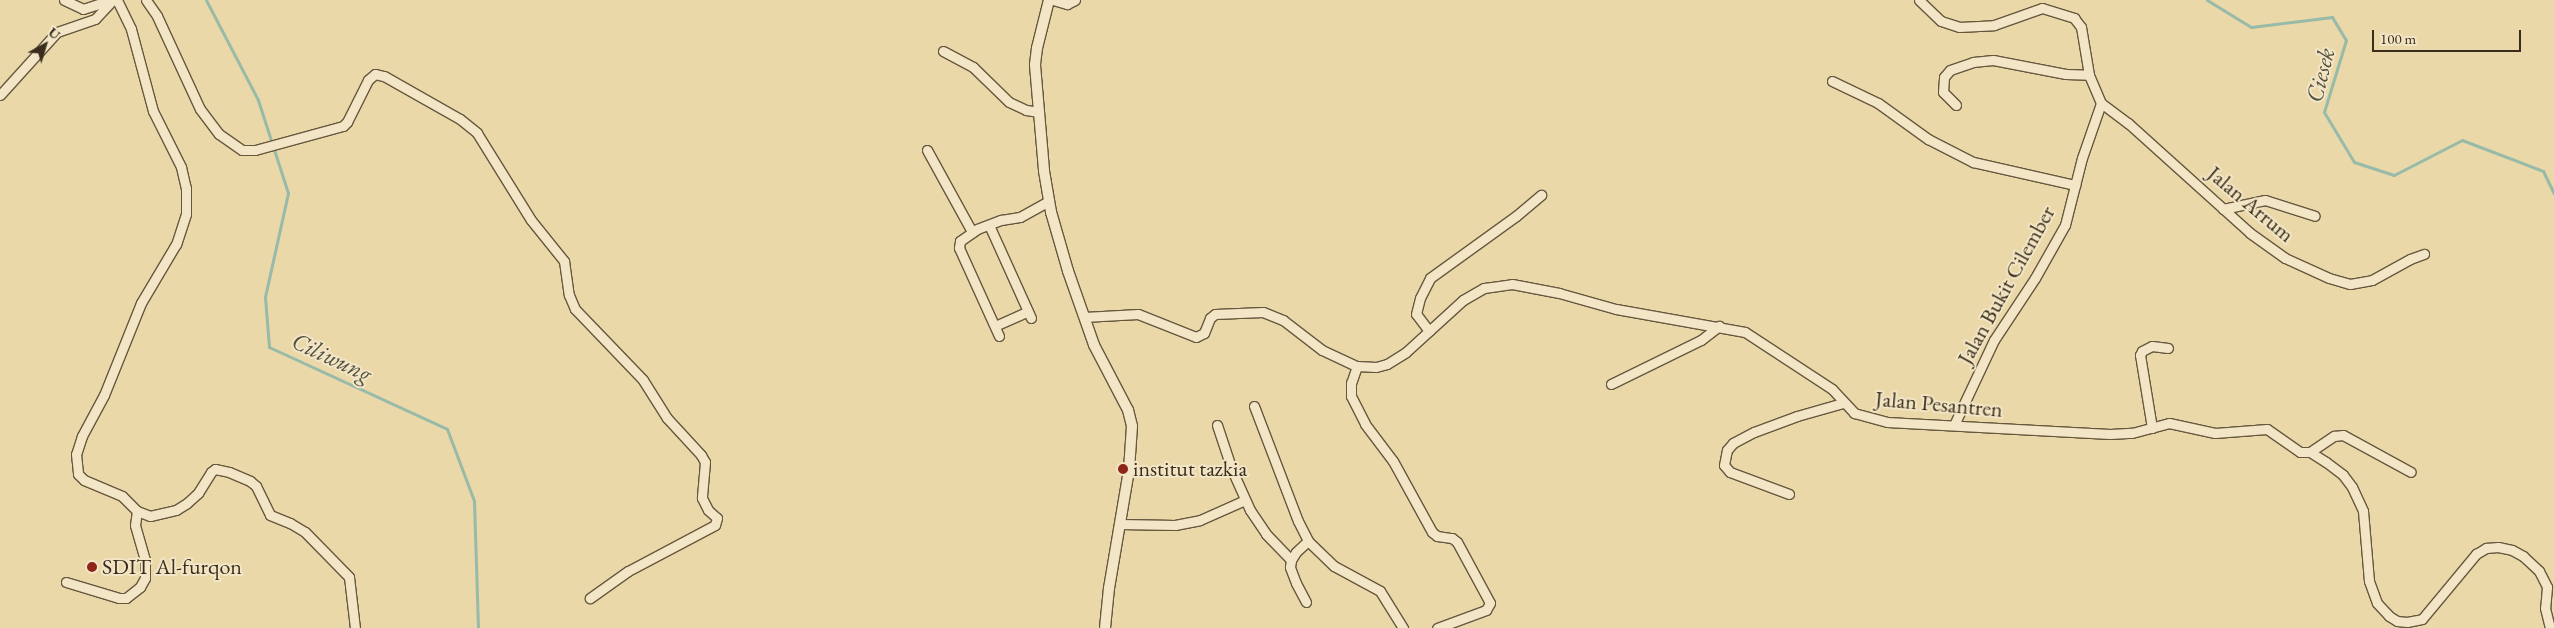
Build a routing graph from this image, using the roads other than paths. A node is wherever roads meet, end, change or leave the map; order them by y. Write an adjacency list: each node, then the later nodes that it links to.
1 (64, 0): 2 (street)
2 (111, 0): 11 (street)
3 (117, 0): 41 (street)
4 (146, 0): 46 (street)
5 (1051, 0): 6 (street); 14 (street)
6 (1075, 0)
7 (1920, 0): 9 (street)
8 (944, 51): 14 (street)
9 (2089, 75): 12 (street); 13 (street)
10 (1832, 81): 16 (street)
11 (0, 95)
12 (2101, 103): 16 (street, Jalan Bukit Cilember); 19 (street, Jalan Arrum)
13 (1956, 106)
14 (1039, 112): 18 (street)
15 (927, 150): 22 (street)
16 (2075, 185): 35 (street, Jalan Bukit Cilember)
17 (1541, 195): 27 (street)
18 (1049, 201): 21 (street); 24 (street)
19 (2223, 209): 20 (street); 23 (street, Jalan Arrum)
20 (2315, 216)
21 (989, 225): 22 (street); 25 (street)
22 (972, 232): 25 (street)
23 (2424, 254)
24 (1084, 317): 30 (street, Jalan Pesantren); 42 (street)
25 (995, 326): 28 (street)
26 (1719, 326): 27 (street, Jalan Pesantren); 31 (street); 32 (street, Jalan Pesantren)
27 (1429, 331): 30 (street, Jalan Pesantren)
28 (999, 336)
29 (2168, 348): 36 (street)
30 (1357, 366): 51 (street)
31 (1611, 384)
32 (1842, 402): 35 (street, Jalan Pesantren); 39 (street)
33 (1254, 406): 43 (street)
34 (1217, 425): 40 (street)
35 (1954, 425): 36 (street, Jalan Pesantren)
36 (2152, 428): 37 (street, Jalan Pesantren)
37 (2310, 452): 38 (street); 52 (street, Jalan Pesantren)
38 (2412, 472)
39 (1789, 494)
40 (1245, 500): 42 (street); 44 (street)
41 (137, 511): 45 (street); 48 (street)
42 (1120, 524): 49 (street)
43 (1308, 541): 44 (street); 50 (street)
44 (1290, 560): 47 (street)
45 (66, 582)
46 (590, 598)
47 (1306, 602)
48 (355, 628)
49 (1105, 628)
50 (1403, 628)
51 (1437, 628)
52 (2550, 628)

